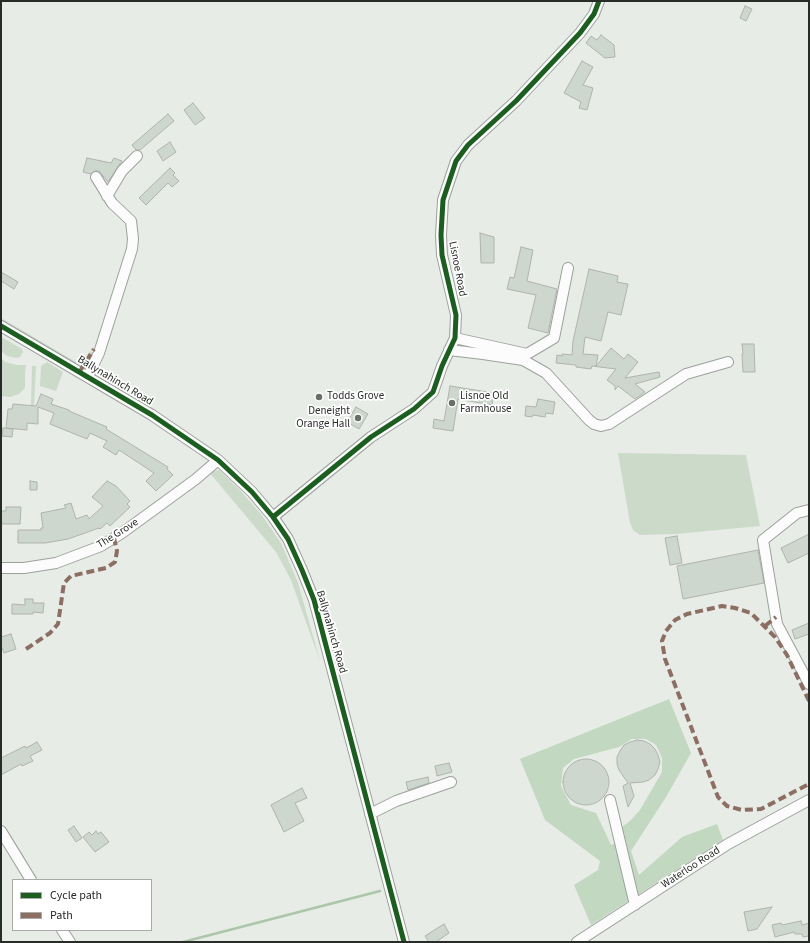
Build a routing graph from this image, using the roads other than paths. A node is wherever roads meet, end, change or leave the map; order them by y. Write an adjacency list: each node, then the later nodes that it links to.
1 (599, 1): 7 (street, Lisnoe Road)
2 (137, 156): 4 (street)
3 (96, 177): 4 (street)
4 (107, 196): 10 (street)
5 (568, 268): 7 (street)
6 (1, 326): 10 (street, Ballynahinch Road)
7 (455, 338): 8 (street, Lisnoe Road)
8 (449, 350): 9 (street); 13 (street, Lisnoe Road)
9 (728, 362)
10 (88, 376): 11 (street, Ballynahinch Road)
11 (218, 460): 13 (street, Ballynahinch Road); 14 (street, The Grove)
12 (809, 510): 15 (street)
13 (273, 517): 19 (street, Ballynahinch Road)
14 (1, 568)
15 (809, 684)
16 (451, 782): 19 (street)
17 (610, 800): 22 (street)
18 (809, 800): 22 (street, Waterloo Road)
19 (370, 814): 25 (street, Ballynahinch Road)
20 (1, 830): 21 (street)
21 (30, 879)
22 (635, 905): 26 (street, Waterloo Road)
23 (63, 931): 24 (street)
24 (70, 942)
25 (404, 942)
26 (577, 942)

